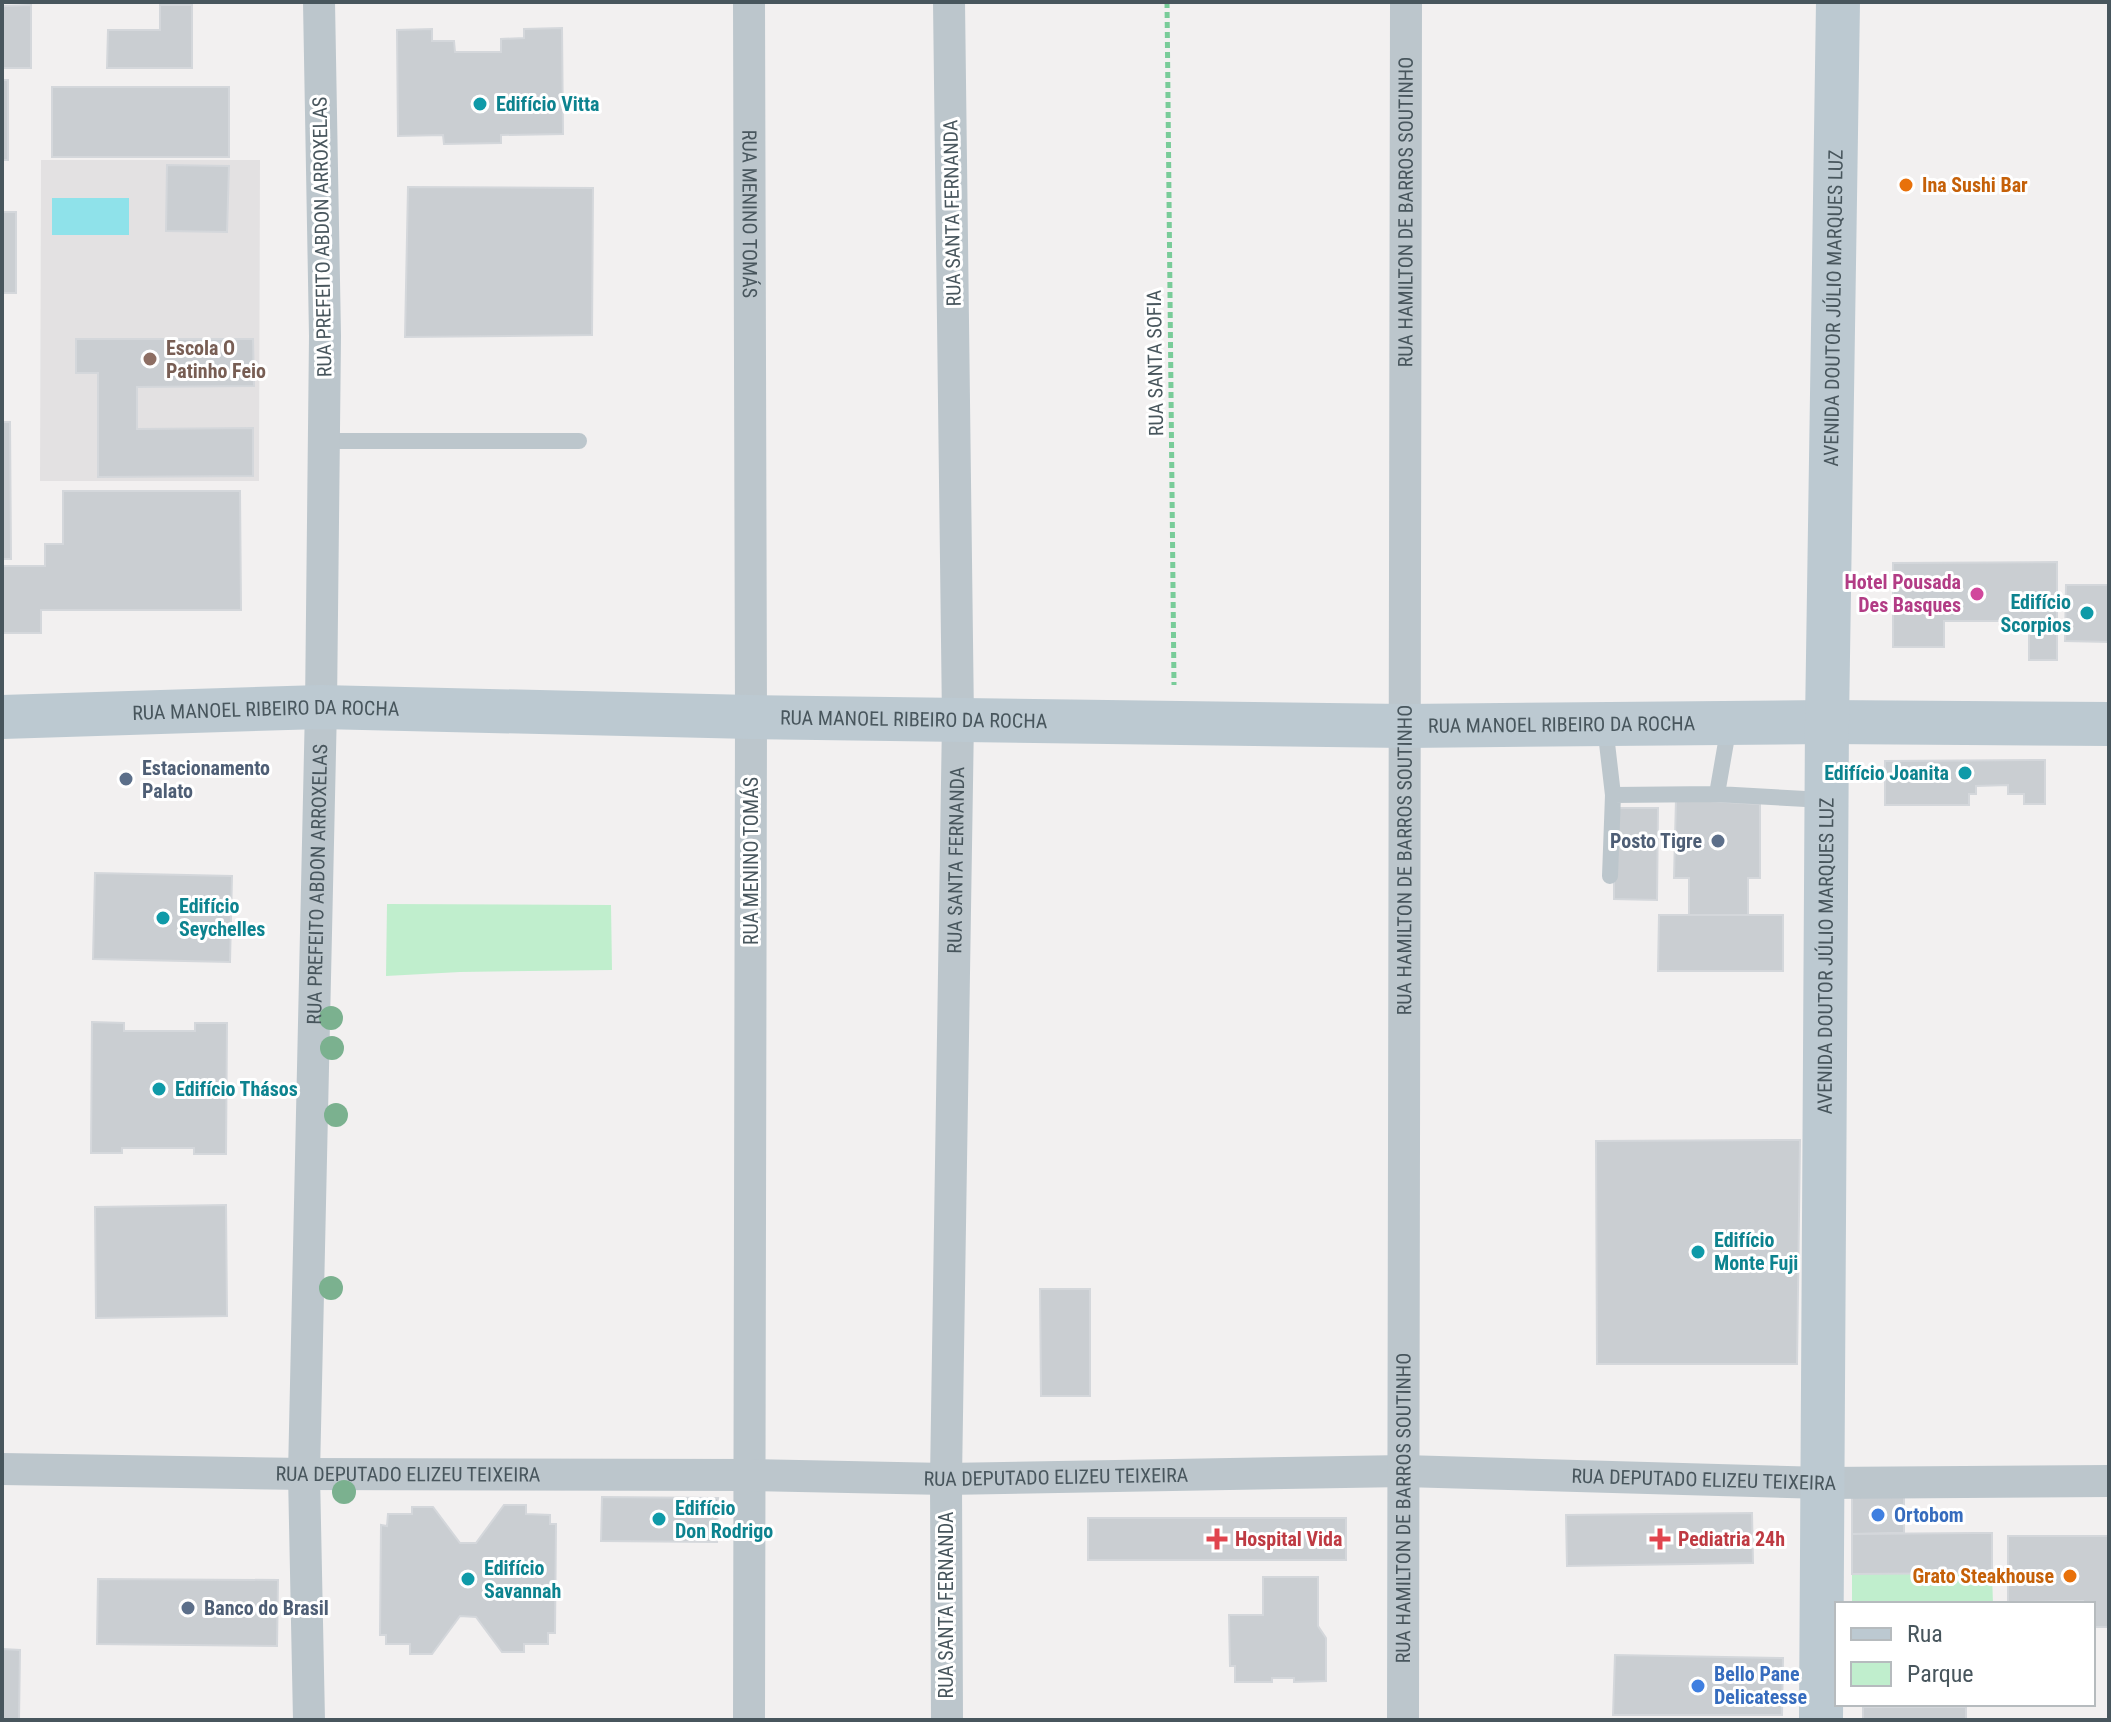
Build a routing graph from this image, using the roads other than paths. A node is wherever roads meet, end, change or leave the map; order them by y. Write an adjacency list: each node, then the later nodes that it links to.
1 (319, 2): 6 (street, RUA PREFEITO ABDON ARROXELAS)
2 (749, 2): 10 (street, RUA MENINO TOMÁS)
3 (949, 2): 11 (street, RUA SANTA FERNANDA)
4 (1406, 2): 16 (street, RUA HAMILTON DE BARROS SOUTINHO)
5 (1838, 2): 12 (street, AVENIDA DOUTOR JÚLIO MARQUES LUZ)
6 (324, 441): 7 (lane); 8 (street, RUA PREFEITO ABDON ARROXELAS)
7 (579, 441)
8 (321, 707): 9 (street, RUA MANOEL RIBEIRO DA ROCHA); 10 (street, RUA MANOEL RIBEIRO DA ROCHA); 23 (street, RUA PREFEITO ABDON ARROXELAS)
9 (2, 717)
10 (751, 717): 11 (street, RUA MANOEL RIBEIRO DA ROCHA); 24 (street, RUA MENINO TOMÁS)
11 (958, 720): 16 (street, RUA MANOEL RIBEIRO DA ROCHA); 25 (street, RUA SANTA FERNANDA)
12 (1827, 722): 13 (street, RUA MANOEL RIBEIRO DA ROCHA); 15 (street, RUA MANOEL RIBEIRO DA ROCHA); 19 (street, AVENIDA DOUTOR JÚLIO MARQUES LUZ)
13 (1730, 723): 14 (street, RUA MANOEL RIBEIRO DA ROCHA); 17 (lane)
14 (1605, 724): 16 (street, RUA MANOEL RIBEIRO DA ROCHA); 18 (lane)
15 (2109, 724)
16 (1405, 726): 22 (street, RUA HAMILTON DE BARROS SOUTINHO)
17 (1717, 794): 18 (lane); 19 (lane)
18 (1613, 795): 20 (lane)
19 (1826, 800): 27 (street, AVENIDA DOUTOR JÚLIO MARQUES LUZ)
20 (1610, 876)
21 (2, 1469): 23 (street, RUA DEPUTADO ELIZEU TEIXEIRA)
22 (1404, 1471): 25 (street, RUA DEPUTADO ELIZEU TEIXEIRA); 27 (street, RUA DEPUTADO ELIZEU TEIXEIRA); 31 (street, RUA HAMILTON DE BARROS SOUTINHO)
23 (304, 1474): 24 (street, RUA DEPUTADO ELIZEU TEIXEIRA); 28 (street, RUA PREFEITO ABDON ARROXELAS)
24 (749, 1475): 25 (street, RUA DEPUTADO ELIZEU TEIXEIRA); 29 (street, RUA MENINO TOMÁS)
25 (946, 1479): 30 (street, RUA SANTA FERNANDA)
26 (2109, 1481): 27 (street, RUA DEPUTADO ELIZEU TEIXEIRA)
27 (1824, 1483): 32 (street, AVENIDA DOUTOR JÚLIO MARQUES LUZ)
28 (309, 1720)
29 (749, 1720)
30 (947, 1720)
31 (1403, 1720)
32 (1821, 1720)

